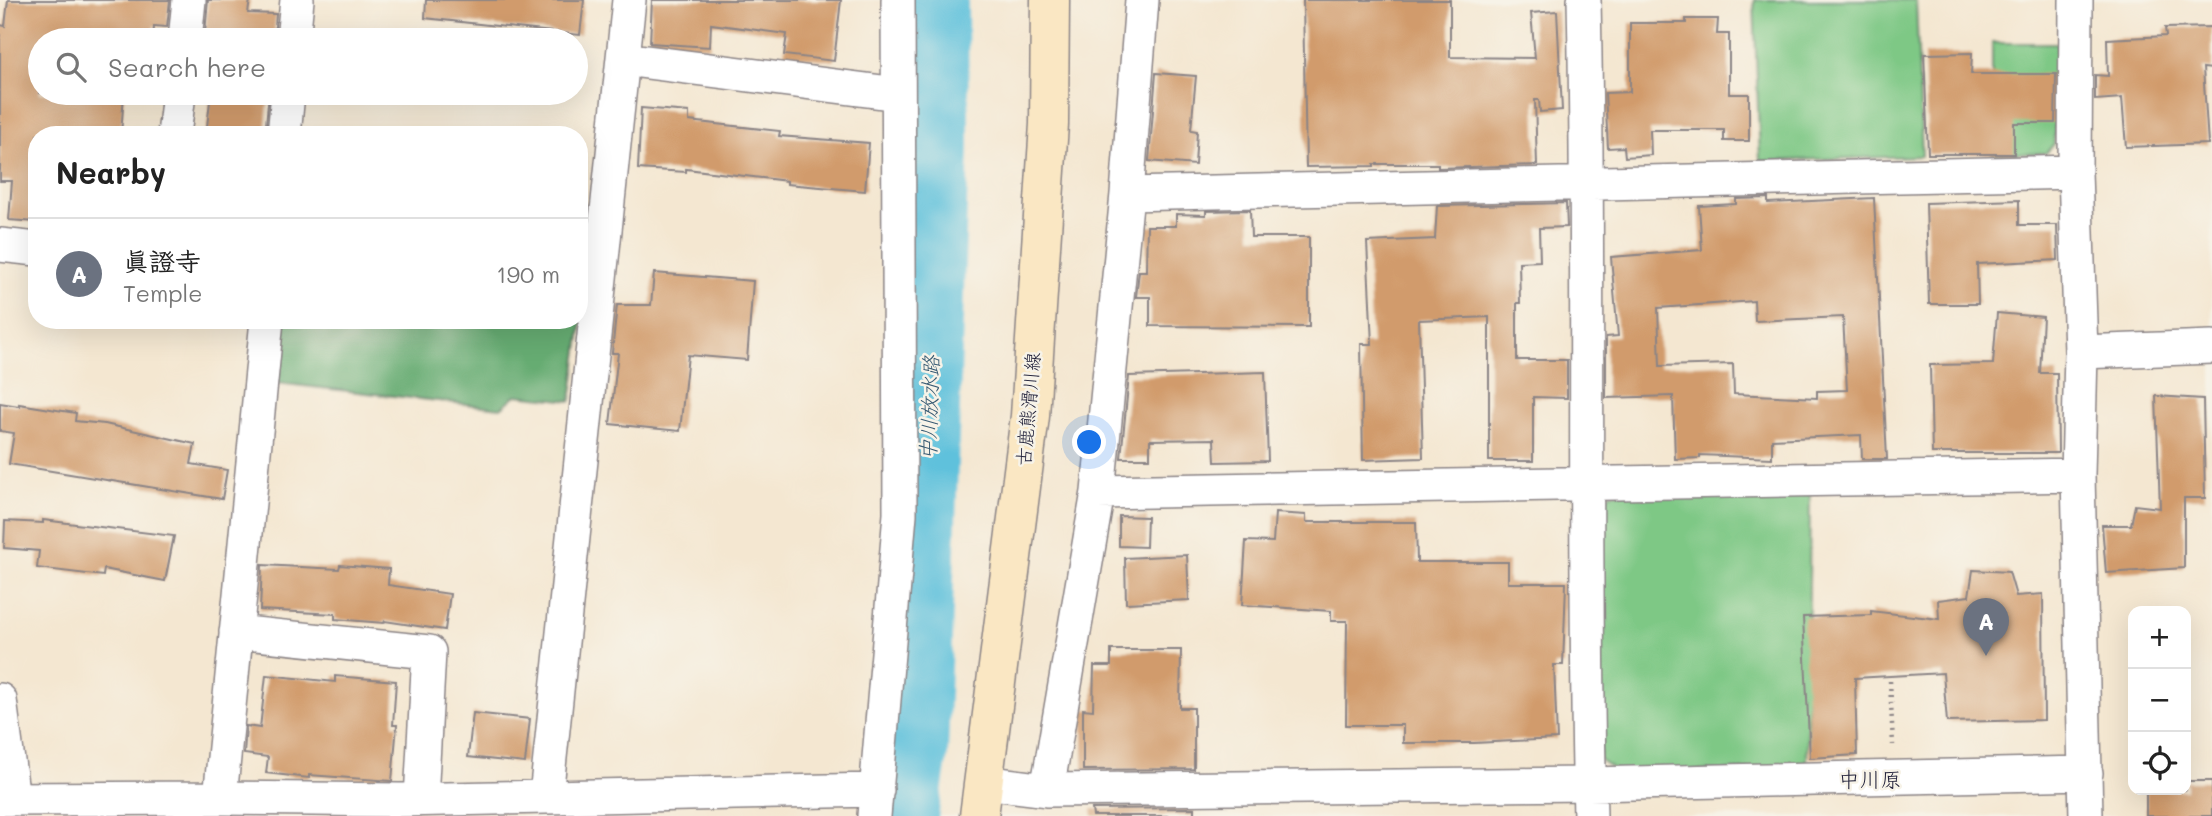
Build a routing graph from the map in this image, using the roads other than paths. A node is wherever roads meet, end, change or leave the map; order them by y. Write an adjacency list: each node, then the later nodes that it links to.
1 (189, 0): 9 (street)
2 (297, 0): 10 (street)
3 (629, 0): 11 (street)
4 (898, 0): 12 (street)
5 (1050, 0): 37 (main road, 古鹿熊滑川線)
6 (1142, 0): 19 (street)
7 (1584, 0): 18 (street)
8 (2076, 0): 17 (street)
9 (186, 28)
10 (294, 28)
11 (623, 59): 12 (street); 22 (street)
12 (898, 94): 39 (street)
13 (178, 105): 15 (street)
14 (287, 105): 16 (street)
15 (175, 126)
16 (285, 126)
17 (2075, 172): 18 (street); 26 (street)
18 (1588, 183): 19 (street); 28 (street)
19 (1127, 194): 29 (street)
20 (0, 245): 21 (street)
21 (28, 248)
22 (588, 307)
23 (266, 329): 30 (street)
24 (586, 329): 34 (street)
25 (2212, 347): 26 (street)
26 (2081, 352): 27 (street)
27 (2078, 475): 28 (street); 32 (street)
28 (1585, 485): 29 (street); 38 (street)
29 (1098, 492): 33 (street)
30 (236, 632): 35 (street); 40 (street)
31 (0, 701): 36 (street)
32 (2087, 774): 38 (street); 41 (street)
33 (1048, 790): 37 (street); 38 (street)
34 (546, 796): 39 (street); 40 (street)
35 (220, 798): 36 (street); 40 (street)
36 (7, 799)
37 (981, 799)
38 (1589, 800)
39 (876, 803)
40 (406, 805)
41 (2086, 816)

